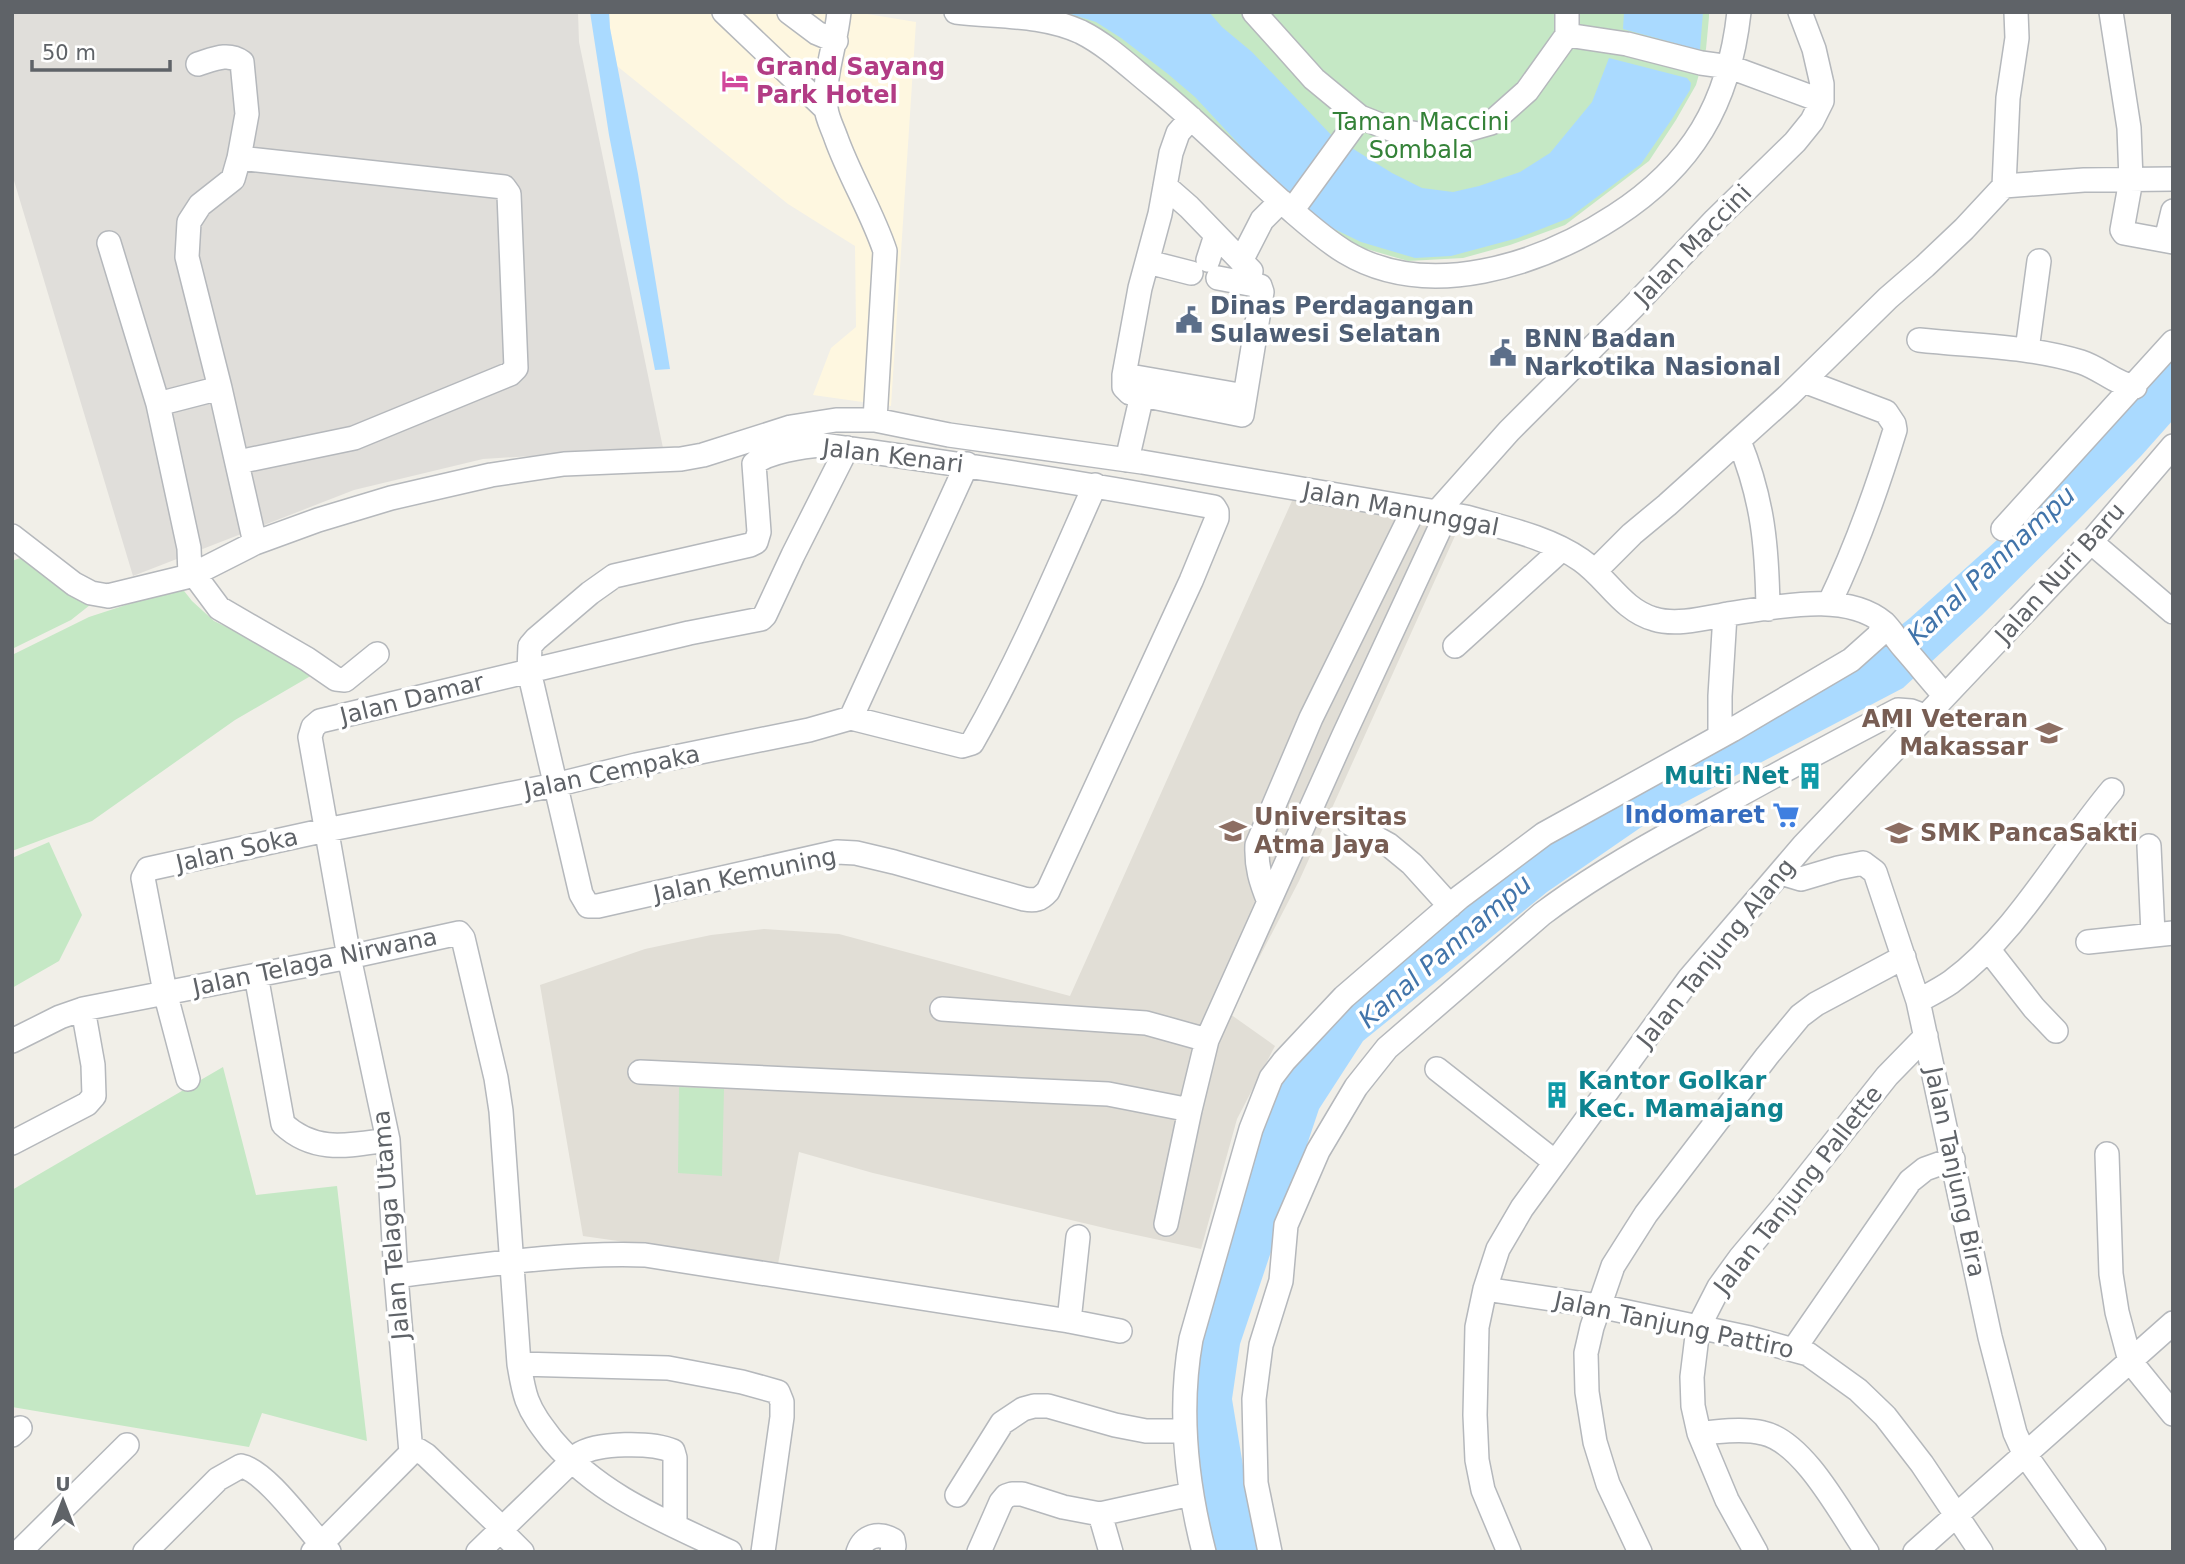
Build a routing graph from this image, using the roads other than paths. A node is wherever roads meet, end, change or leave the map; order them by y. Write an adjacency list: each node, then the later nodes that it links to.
1 (724, 12): 15 (street)
2 (789, 12): 11 (street)
3 (839, 12): 11 (street)
4 (956, 12): 16 (street)
5 (1254, 12): 17 (street)
6 (1739, 12): 13 (street)
7 (1800, 12): 14 (street)
8 (2017, 12): 22 (street)
9 (2111, 12): 20 (street)
10 (1567, 24): 13 (street); 17 (street)
11 (836, 41): 15 (street)
12 (198, 64): 18 (street)
13 (1730, 67): 14 (street); 23 (street)
14 (1822, 101): 52 (street, Jalan Maccini)
15 (826, 109): 43 (street)
16 (1191, 118): 21 (street); 23 (street)
17 (1355, 123): 23 (street)
18 (239, 158): 39 (street); 48 (street)
19 (2173, 179): 20 (street)
20 (2131, 180): 22 (street); 26 (street)
21 (1165, 186): 25 (street); 30 (street)
22 (2004, 186): 37 (street)
23 (1290, 206): 28 (street)
24 (2173, 211): 26 (street)
25 (1216, 234): 28 (street); 31 (street)
26 (2169, 241)
27 (109, 243): 42 (street)
28 (1241, 261): 32 (street)
29 (2039, 261): 35 (street)
30 (1148, 262): 31 (street); 36 (street)
31 (1206, 270): 32 (street)
32 (1249, 284): 41 (street)
33 (1919, 340): 35 (street)
34 (2173, 342): 38 (street)
35 (2027, 349): 38 (street)
36 (1124, 375): 40 (street); 41 (street)
37 (1804, 381): 44 (street); 62 (street)
38 (2134, 387): 53 (street)
39 (220, 388): 42 (street); 48 (street)
40 (1142, 395): 41 (street); 47 (street)
41 (1191, 396)
42 (158, 404): 61 (street)
43 (875, 421): 47 (street, Jalan Manunggal); 56 (street, Jalan Manunggal)
44 (1739, 441): 60 (street); 63 (street)
45 (2173, 446): 55 (street, Jalan Nuri Baru)
46 (847, 448): 49 (street, Jalan Kenari); 69 (street, Jalan Damar); 69 (street, Jalan Kenari)
47 (1127, 460): 51 (street, Jalan Manunggal)
48 (238, 462): 56 (street)
49 (967, 464): 50 (street, Jalan Kenari); 72 (street)
50 (1095, 485): 72 (street); 80 (street, Jalan Kenari)
51 (1414, 509): 52 (street, Jalan Manunggal); 57 (street)
52 (1442, 512): 58 (street, Jalan Manunggal); 59 (street, Jalan Maccini)
53 (2003, 529)
54 (12, 536): 61 (street, Jalan Manunggal)
55 (2091, 542): 64 (street); 70 (street, Jalan Nuri Baru)
56 (255, 543): 61 (street, Jalan Manunggal)
57 (1395, 547): 59 (street); 81 (street)
58 (1562, 549): 60 (street, Jalan Manunggal); 67 (street)
59 (1422, 566): 81 (street, Jalan Maccini)
60 (1595, 571): 65 (street, Jalan Manunggal)
61 (192, 574): 68 (street)
62 (1829, 604): 63 (street, Jalan Manunggal); 66 (street, Jalan Manunggal)
63 (1768, 609): 65 (street, Jalan Manunggal)
64 (2173, 612)
65 (1725, 615): 73 (street)
66 (1885, 625): 70 (street, Jalan Manunggal); 73 (street)
67 (1455, 646)
68 (377, 654)
69 (530, 671): 74 (street, Jalan Kenari); 77 (street, Jalan Damar)
70 (1945, 696): 71 (street, Jalan Tanjung Alang)
71 (1927, 717): 79 (street, Jalan Tanjung Alang); 144 (street)
72 (851, 718): 74 (street, Jalan Cempaka)
73 (1720, 736): 82 (street)
74 (555, 785): 77 (street, Jalan Cempaka); 80 (street, Jalan Kemuning)
75 (2112, 790): 85 (street)
76 (1349, 823): 82 (street)
77 (326, 830): 86 (street, Jalan Damar); 89 (street, Jalan Soka)
78 (2149, 846): 83 (street)
79 (1781, 873): 87 (street, Jalan Tanjung Bira); 105 (street, Jalan Tanjung Alang)
80 (1024, 899)
81 (1269, 902): 95 (street, Jalan Maccini)
82 (1450, 906): 120 (street)
83 (2163, 933): 84 (street)
84 (2088, 942)
85 (1988, 949): 90 (street); 93 (street)
86 (349, 957): 88 (street, Jalan Telaga Nirwana); 101 (street, Jalan Telaga Utama); 108 (street, Jalan Telaga Nirwana)
87 (1904, 957): 90 (street, Jalan Tanjung Bira); 111 (street)
88 (256, 975): 89 (street, Jalan Telaga Nirwana); 101 (street)
89 (165, 992): 91 (street, Jalan Telaga Nirwana); 99 (street)
90 (1918, 1001): 94 (street, Jalan Tanjung Bira)
91 (83, 1009): 96 (street, Jalan Telaga Nirwana); 102 (street)
92 (943, 1009): 95 (street)
93 (2056, 1031)
94 (1926, 1036): 104 (street, Jalan Tanjung Bira); 114 (street, Jalan Tanjung Pallette)
95 (1207, 1040): 100 (street, Jalan Maccini)
96 (12, 1041)
97 (1437, 1069): 105 (street)
98 (640, 1072): 100 (street)
99 (188, 1079)
100 (1190, 1110): 106 (street, Jalan Maccini)
101 (388, 1140): 109 (street, Jalan Telaga Utama)
102 (12, 1143)
103 (2107, 1154): 117 (street)
104 (1953, 1159): 116 (street); 124 (street, Jalan Tanjung Bira)
105 (1555, 1162): 110 (street, Jalan Tanjung Alang)
106 (1166, 1224)
107 (1078, 1237): 112 (street)
108 (513, 1262): 109 (street); 112 (street); 118 (street)
109 (396, 1276): 123 (street, Jalan Telaga Utama)
110 (1485, 1289): 111 (street, Jalan Tanjung Pattiro); 145 (street, Jalan Tanjung Alang)
111 (1599, 1306): 114 (street, Jalan Tanjung Pattiro); 146 (street)
112 (1069, 1321): 115 (street)
113 (2173, 1323): 117 (street)
114 (1698, 1328): 116 (street, Jalan Tanjung Pattiro); 121 (street, Jalan Tanjung Pallette)
115 (1120, 1331)
116 (1794, 1349): 128 (street, Jalan Tanjung Pattiro)
117 (2130, 1362): 119 (street); 124 (street)
118 (519, 1364): 125 (street); 138 (street)
119 (2173, 1414)
120 (1184, 1432): 126 (street); 127 (street)
121 (1699, 1433): 147 (street, Jalan Tanjung Pallette); 148 (street)
122 (127, 1445): 133 (street)
123 (411, 1453): 131 (street); 132 (street)
124 (2024, 1454): 128 (street); 151 (street, Jalan Tanjung Bira)
125 (572, 1463): 130 (street); 130 (street); 131 (street)
126 (1191, 1494): 129 (street); 143 (street)
127 (957, 1495)
128 (1956, 1513): 149 (street); 150 (street, Jalan Tanjung Pattiro)
129 (1100, 1514): 141 (street); 142 (street)
130 (675, 1525): 137 (street)
131 (501, 1530): 135 (street); 136 (street)
132 (321, 1549): 134 (street)
133 (19, 1552)
134 (145, 1552)
135 (478, 1552)
136 (522, 1552)
137 (730, 1552)
138 (763, 1552)
139 (858, 1552): 140 (street)
140 (892, 1552)
141 (979, 1552)
142 (1111, 1552)
143 (1204, 1552)
144 (1270, 1552)
145 (1509, 1552)
146 (1640, 1552)
147 (1756, 1552)
148 (1867, 1552)
149 (1915, 1552)
150 (1981, 1552)
151 (2094, 1552)

